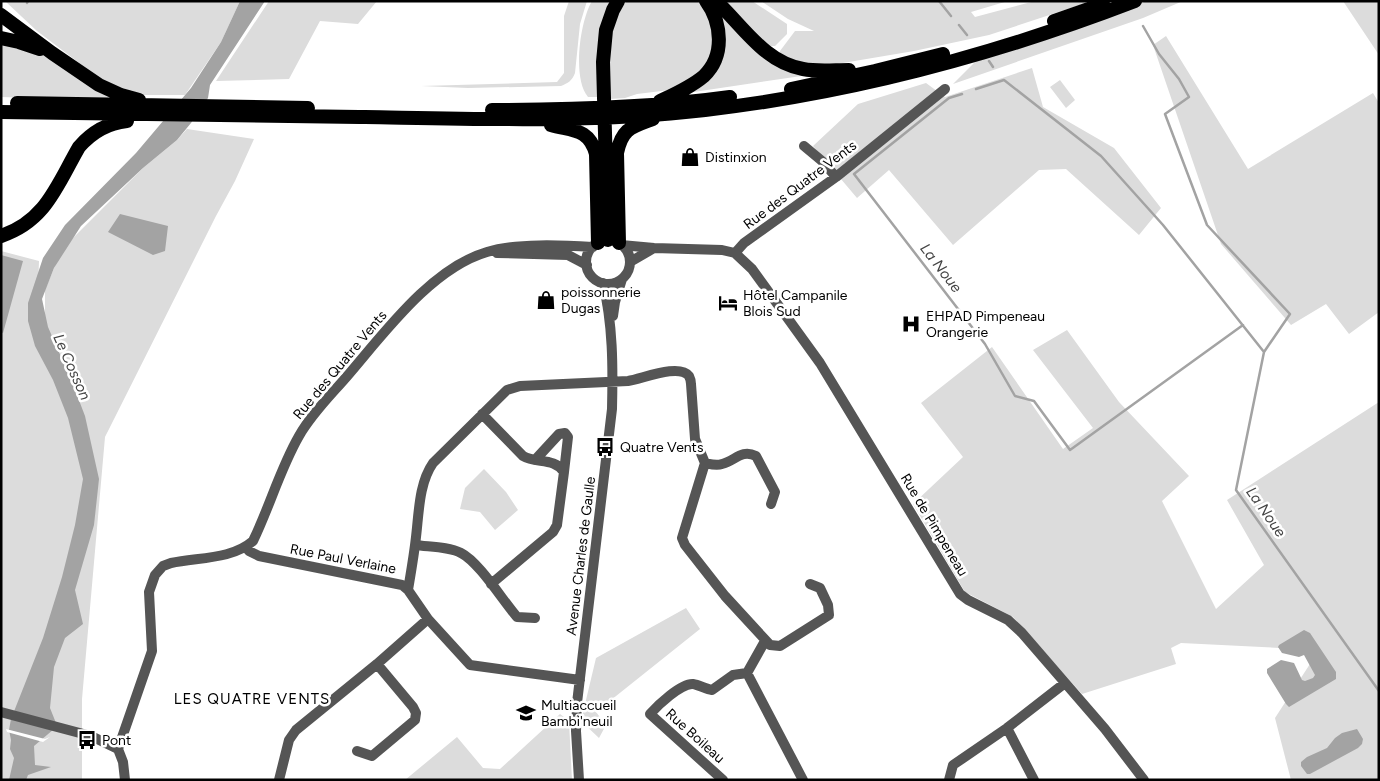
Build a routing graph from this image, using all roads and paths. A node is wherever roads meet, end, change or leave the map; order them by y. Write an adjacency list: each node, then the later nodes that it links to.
1 (618, 1): 21 (highway)
2 (706, 1): 12 (highway)
3 (716, 1): 9 (highway)
4 (1110, 1): 9 (highway)
5 (1135, 1): 16 (highway)
6 (1, 15): 8 (highway)
7 (1, 38): 8 (highway)
8 (52, 54): 13 (highway)
9 (875, 72): 12 (highway)
10 (945, 89): 19 (street, Rue des Quatre Vents)
11 (1, 103): 13 (highway)
12 (640, 106): 14 (highway)
13 (164, 110): 14 (highway); 15 (highway); 20 (highway)
14 (214, 111): 17 (highway)
15 (1, 112)
16 (669, 113): 17 (highway); 21 (highway)
17 (534, 120): 21 (highway)
18 (804, 146): 19 (street)
19 (836, 177): 24 (street, Rue des Quatre Vents)
20 (1, 236)
21 (608, 244): 22 (street, Rue des Quatre Vents); 23 (street, Rue des Quatre Vents); 25 (street); 26 (street)
22 (654, 248): 24 (street, Rue des Quatre Vents); 25 (street)
23 (486, 252): 26 (street, Rue des Quatre Vents); 37 (street, Rue des Quatre Vents)
24 (735, 253): 47 (street, Rue de Pimpeneau)
25 (630, 262): 27 (street)
26 (587, 264): 28 (street)
27 (622, 279): 28 (street); 29 (street, Avenue Charles de Gaulle)
28 (603, 283): 29 (street, Avenue Charles de Gaulle)
29 (611, 334): 30 (street, Avenue Charles de Gaulle)
30 (613, 382): 31 (street); 33 (street); 46 (street, Avenue Charles de Gaulle)
31 (482, 414): 32 (street); 36 (street)
32 (535, 460): 34 (street); 34 (street)
33 (705, 462): 35 (street); 43 (street)
34 (564, 472): 38 (street)
35 (771, 504)
36 (415, 545): 38 (street); 40 (street)
37 (246, 546): 40 (street, Rue Paul Verlaine); 50 (street)
38 (491, 584): 41 (street)
39 (810, 584): 43 (street)
40 (408, 590): 42 (street, Rue Paul Verlaine)
41 (535, 618)
42 (428, 619): 44 (street); 46 (street, Rue Paul Verlaine)
43 (765, 641): 45 (street)
44 (377, 664): 51 (street); 53 (street)
45 (747, 673): 55 (street, Rue Boileau); 56 (street)
46 (580, 680): 54 (street, Avenue Charles de Gaulle)
47 (1065, 683): 49 (street); 59 (street, Rue de Pimpeneau)
48 (5, 713): 50 (street)
49 (1007, 728): 57 (street); 58 (street)
50 (118, 749): 52 (street)
51 (357, 751)
52 (125, 780)
53 (279, 780)
54 (579, 780)
55 (723, 780)
56 (803, 780)
57 (949, 780)
58 (1034, 780)
59 (1144, 780)

